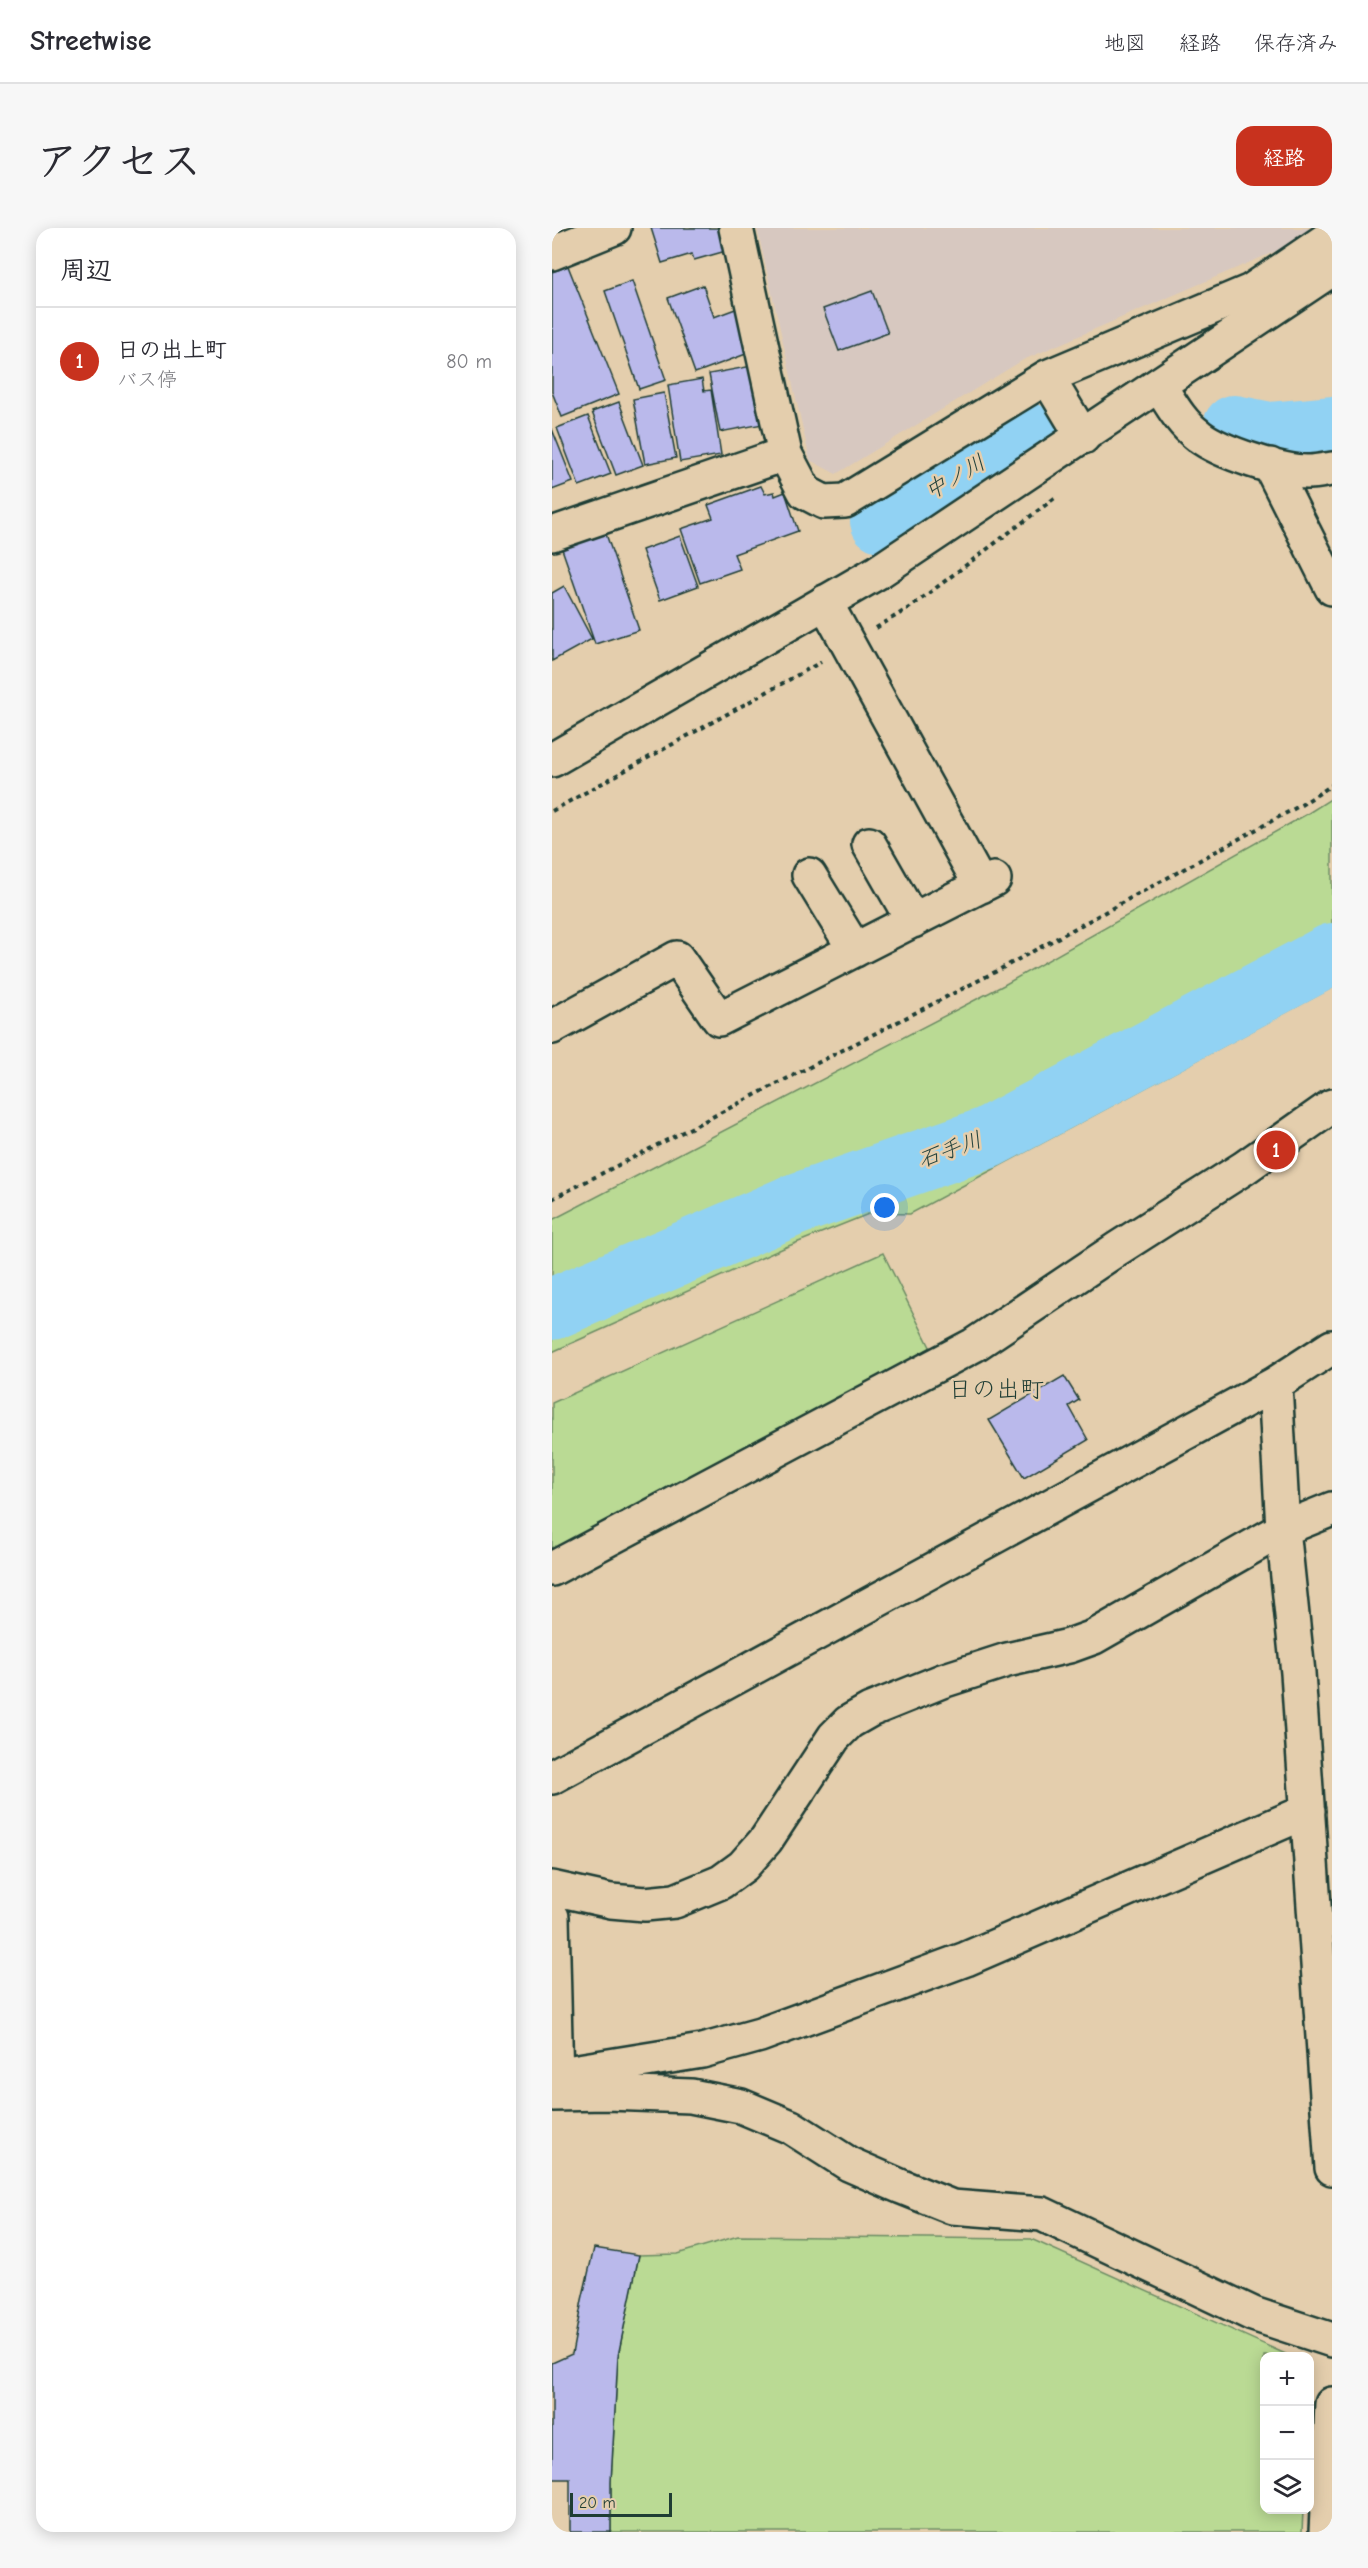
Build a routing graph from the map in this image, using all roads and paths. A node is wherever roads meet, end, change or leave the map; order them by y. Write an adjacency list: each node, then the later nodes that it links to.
1 (614, 228): 4 (street)
2 (736, 228): 9 (street)
3 (1332, 236): 6 (street)
4 (552, 253)
5 (1332, 269): 7 (street)
6 (1047, 377): 8 (street); 9 (street)
7 (1159, 385): 8 (street); 10 (street)
8 (1083, 436): 15 (street)
9 (785, 454): 12 (street)
10 (1282, 467): 11 (street); 13 (street); 14 (street)
11 (1332, 469)
12 (552, 534)
13 (1332, 536)
14 (1332, 588)
15 (825, 602): 16 (street); 20 (street)
16 (552, 760)
17 (1332, 785): 24 (path)
18 (869, 844): 20 (street)
19 (809, 874): 21 (street)
20 (913, 921): 21 (street)
21 (855, 950): 22 (street)
22 (552, 1027)
23 (1332, 1106): 29 (street)
24 (552, 1199)
25 (1332, 1347): 26 (street)
26 (1275, 1384): 28 (street); 30 (street)
27 (1332, 1509): 28 (street)
28 (1283, 1529): 31 (street); 32 (street)
29 (552, 1569)
30 (552, 1778)
31 (1316, 1797): 34 (street); 35 (street)
32 (552, 1888)
33 (552, 1917): 34 (street)
34 (554, 2090): 36 (street)
35 (1332, 2168)
36 (1332, 2340)
37 (1332, 2404): 38 (street)
38 (1326, 2532)

